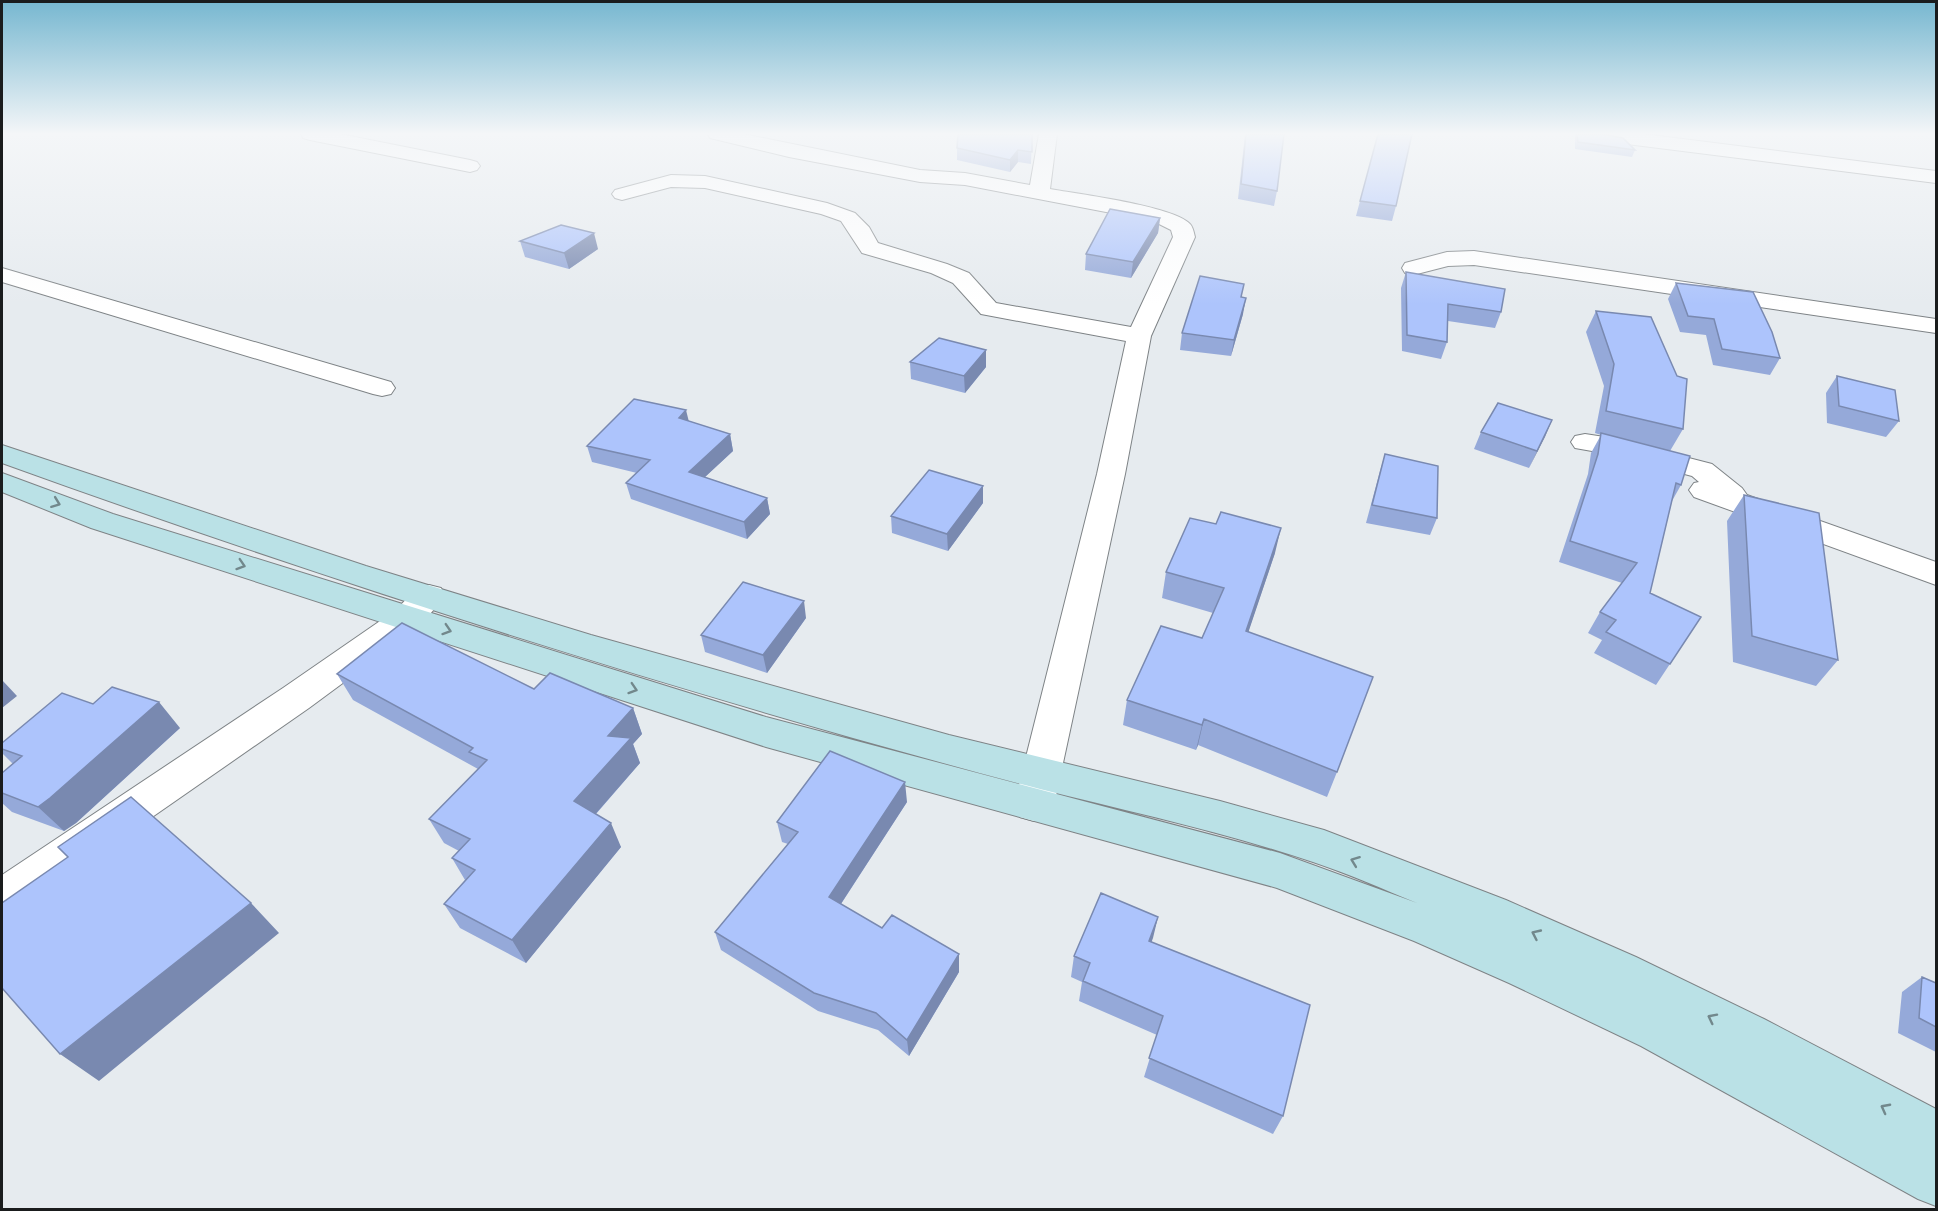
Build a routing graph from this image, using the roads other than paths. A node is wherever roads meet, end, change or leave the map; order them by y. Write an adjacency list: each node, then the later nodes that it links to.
1 (635, 191): 5 (street)
2 (742, 191): 9 (street)
3 (1031, 191): 4 (street)
4 (1039, 192): 9 (street)
5 (622, 194)
6 (1413, 268): 8 (street)
7 (2, 275): 10 (street)
8 (1936, 326)
9 (1139, 336): 18 (street)
10 (382, 388)
11 (1585, 442): 15 (street)
12 (2, 454): 17 (main road)
13 (2, 482): 17 (main road, one-way to 17)
14 (1704, 490): 15 (street)
15 (1742, 504): 16 (street)
16 (1936, 574)
17 (418, 607): 18 (main road); 19 (street)
18 (1037, 789): 20 (main road, one-way to 18); 21 (main road)
19 (2, 898)
20 (1936, 1136)
21 (1936, 1181)

